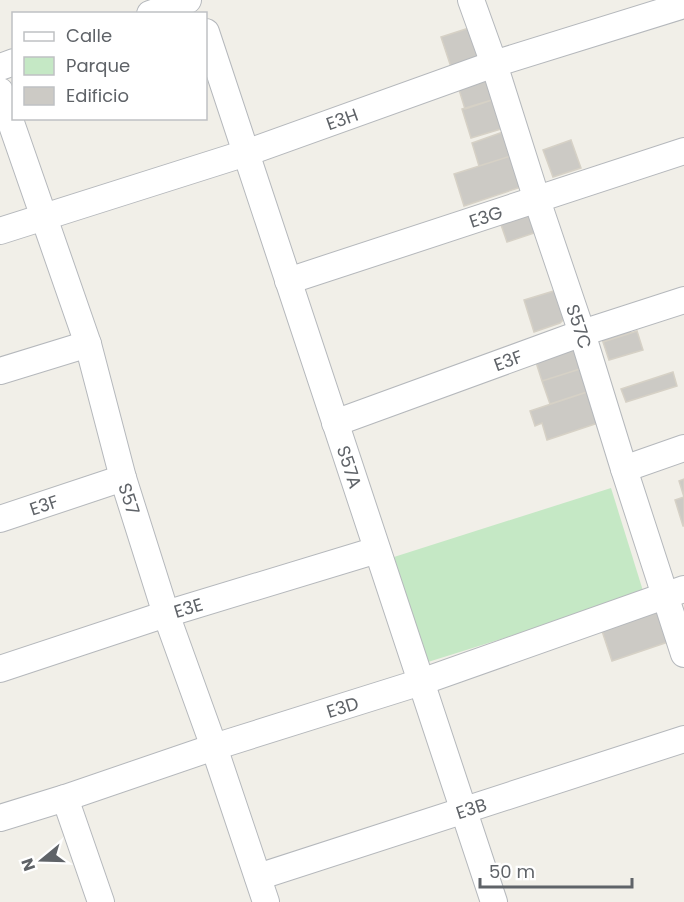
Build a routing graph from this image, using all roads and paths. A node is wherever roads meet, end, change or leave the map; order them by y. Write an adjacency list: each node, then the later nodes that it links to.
1 (188, 0): 4 (street)
2 (471, 0): 6 (street, S57C)
3 (684, 5): 6 (street, E3H)
4 (155, 12)
5 (207, 35): 9 (street, S57A)
6 (494, 64): 9 (street, E3H); 10 (street, S57C)
7 (0, 91): 11 (street, S57)
8 (684, 151): 10 (street, E3G)
9 (246, 153): 11 (street, E3H); 13 (street, S57A)
10 (537, 200): 13 (street, E3G); 15 (street, S57C)
11 (44, 217): 12 (street, E3H); 16 (street, S57)
12 (0, 231)
13 (288, 281): 18 (street, S57A)
14 (684, 300): 15 (street, E3F)
15 (582, 333): 18 (street, E3F); 20 (street, S57C)
16 (88, 344): 17 (street); 21 (street, S57)
17 (0, 371)
18 (335, 423): 23 (street, S57A)
19 (684, 448): 20 (street)
20 (624, 469): 24 (street, S57C)
21 (123, 478): 22 (street, E3F); 25 (street, S57)
22 (0, 519)
23 (377, 550): 25 (street, E3E); 28 (street, S57A)
24 (675, 592): 26 (street, S57C); 28 (street, E3D)
25 (166, 614): 27 (street, E3E); 30 (street, S57)
26 (684, 654)
27 (0, 669)
28 (421, 681): 30 (street, E3D); 32 (street, S57A)
29 (684, 739): 32 (street, E3B)
30 (214, 747): 31 (street, E3D); 34 (street, S57)
31 (65, 798): 33 (street, E3D); 35 (street)
32 (464, 810): 34 (street, E3B); 37 (street, S57A)
33 (0, 818)
34 (258, 877): 36 (street, S57)
35 (101, 902)
36 (266, 902)
37 (494, 902)

